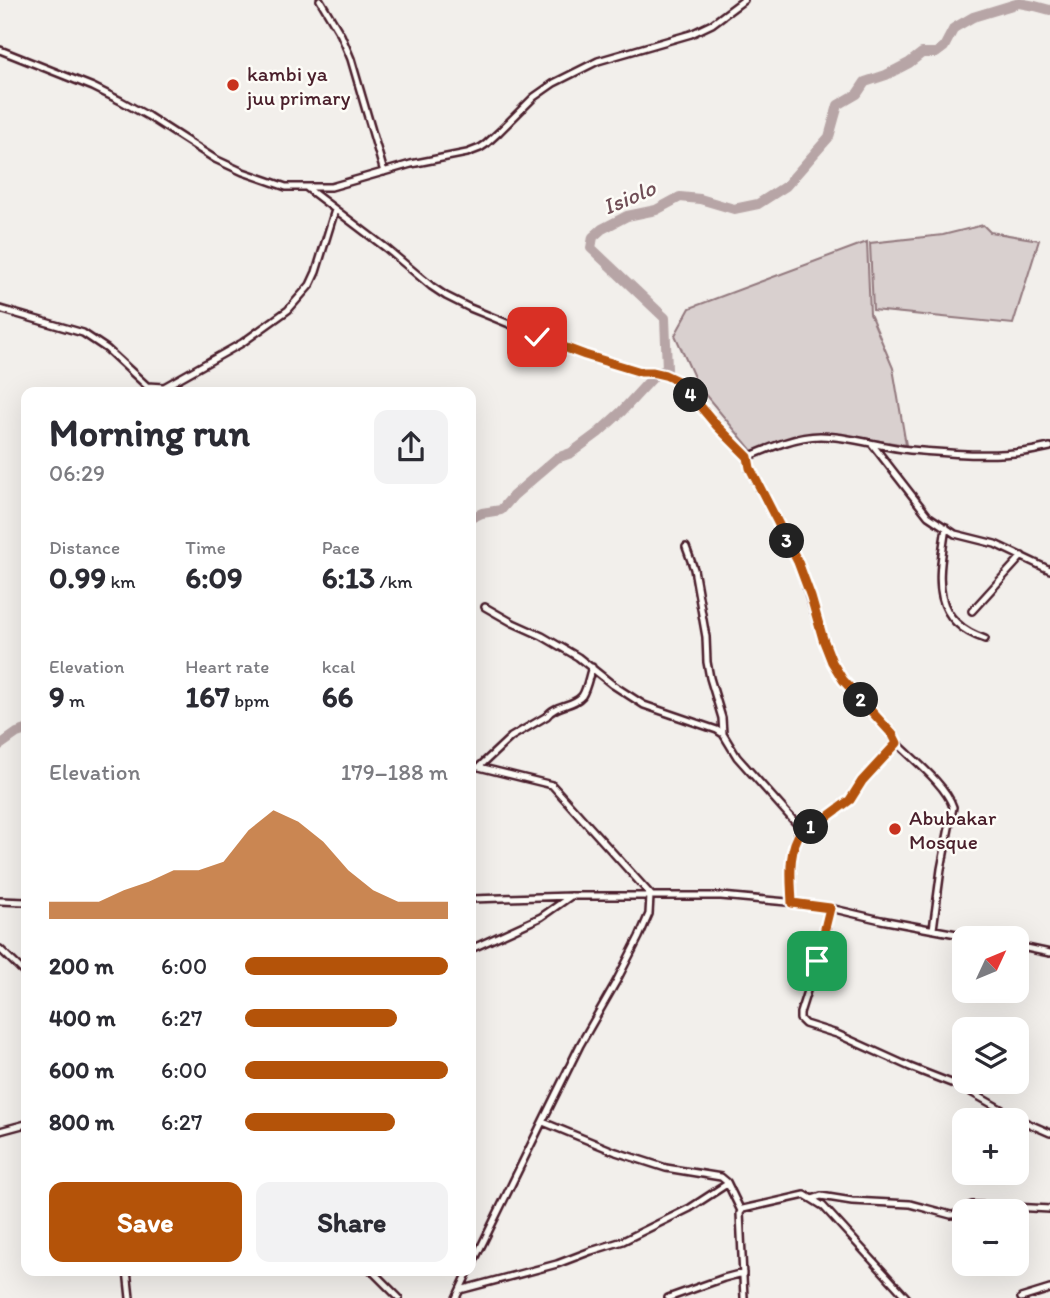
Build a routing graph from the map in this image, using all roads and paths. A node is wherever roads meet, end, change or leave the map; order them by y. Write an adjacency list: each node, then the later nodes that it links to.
1 (320, 0): 4 (street)
2 (744, 0): 4 (street)
3 (0, 50): 5 (street)
4 (384, 172): 5 (street)
5 (307, 188): 6 (street)
6 (335, 210): 7 (street); 10 (street)
7 (0, 309)
8 (872, 444): 9 (street); 10 (street); 11 (street)
9 (1050, 447)
10 (748, 457): 20 (street)
11 (946, 527): 13 (street); 17 (street)
12 (686, 547): 19 (street)
13 (1022, 556): 14 (street); 16 (street)
14 (1050, 570)
15 (485, 607): 18 (street)
16 (972, 611)
17 (985, 639)
18 (592, 667): 19 (street); 23 (street)
19 (723, 734): 21 (street)
20 (897, 743): 21 (street); 29 (street)
21 (802, 830): 27 (street)
22 (571, 896): 23 (street); 24 (street); 31 (street)
23 (651, 896): 27 (street); 36 (street)
24 (476, 899)
25 (0, 901): 26 (street)
26 (21, 902)
27 (792, 903): 28 (street)
28 (830, 908): 29 (street); 39 (street)
29 (933, 929): 30 (street)
30 (952, 933)
31 (476, 947)
32 (0, 949): 35 (street)
33 (1029, 949): 34 (street)
34 (1050, 953)
35 (21, 969)
36 (543, 1122): 40 (street); 44 (street)
37 (21, 1126): 38 (street)
38 (0, 1132)
39 (1050, 1133)
40 (727, 1184): 43 (street); 50 (street)
41 (812, 1199): 42 (street); 43 (street); 56 (street)
42 (1050, 1209)
43 (741, 1210): 45 (street)
44 (476, 1256)
45 (743, 1273): 54 (street); 55 (street)
46 (128, 1276): 51 (street)
47 (377, 1276): 52 (street)
48 (467, 1276): 50 (street)
49 (1050, 1289): 57 (street)
50 (460, 1290): 53 (street)
51 (130, 1298)
52 (399, 1298)
53 (456, 1298)
54 (668, 1298)
55 (744, 1298)
56 (907, 1298)
57 (1021, 1298)

